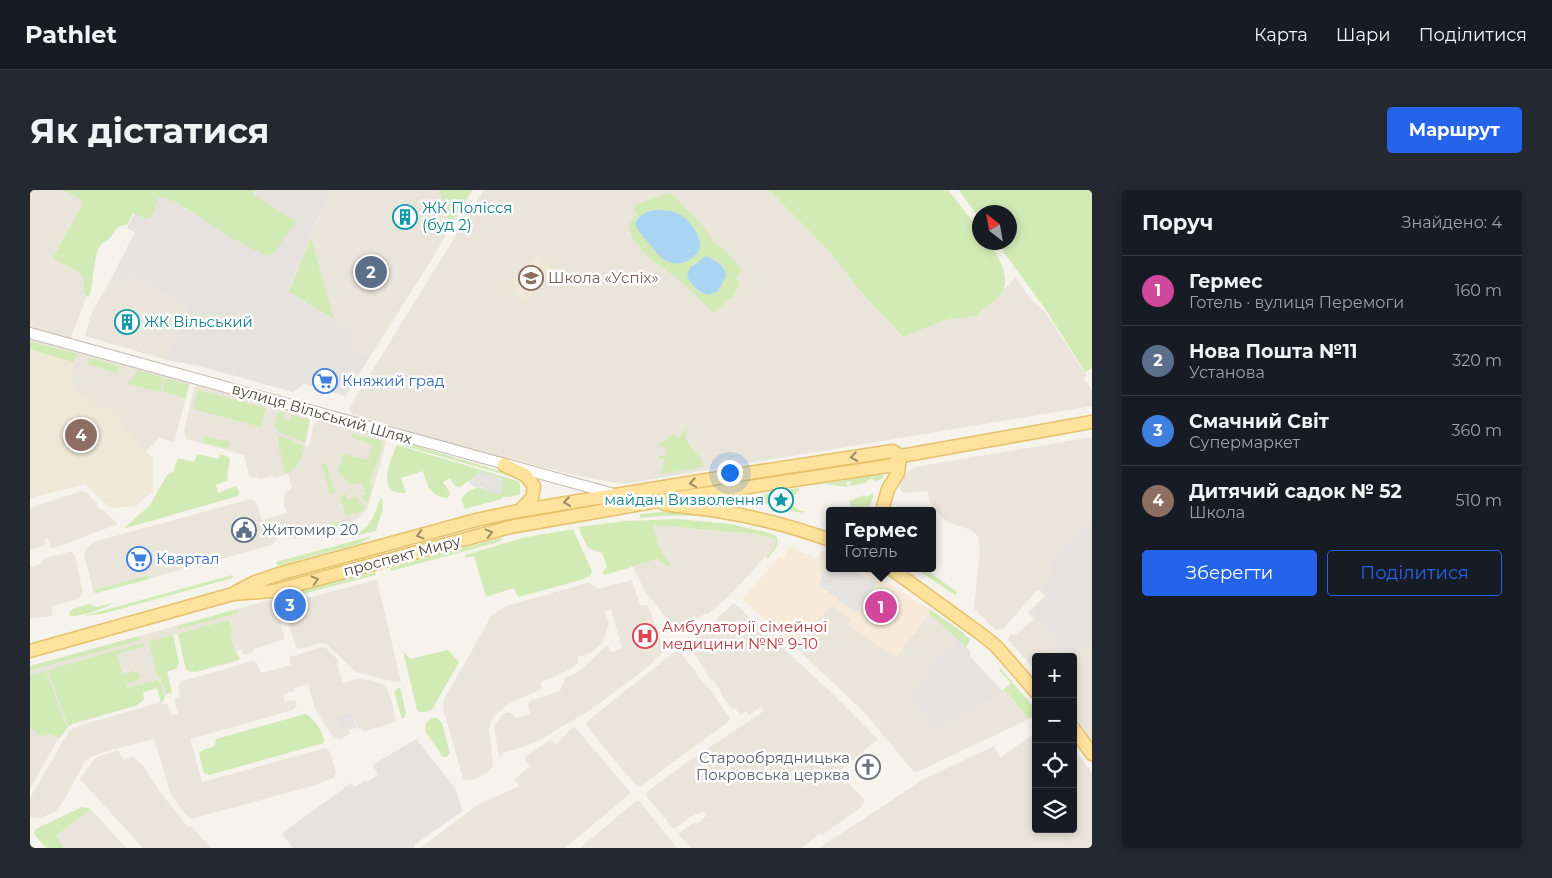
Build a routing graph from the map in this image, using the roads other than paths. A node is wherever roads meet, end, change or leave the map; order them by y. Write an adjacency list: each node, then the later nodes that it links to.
1 (30, 333): 4 (street, вулиця Вільський Шлях)
2 (1092, 422): 3 (main road)
3 (901, 456): 5 (main road, one-way to 5); 7 (main road); 9 (main road)
4 (504, 465): 6 (street, вулиця Вільський Шлях); 10 (main road)
5 (631, 492): 6 (main road); 7 (main road)
6 (615, 494): 8 (main road); 10 (main road, one-way to 10)
7 (670, 499): 8 (main road); 11 (main road)
8 (651, 502): 12 (main road); 15 (main road, проспект Миру, one-way to 8)
9 (883, 507)
10 (518, 511): 15 (main road, проспект Миру, one-way to 15)
11 (826, 533)
12 (826, 539)
13 (895, 572): 18 (main road)
14 (907, 572): 17 (main road)
15 (233, 594): 16 (main road, проспект Миру)
16 (30, 651)
17 (1032, 678)
18 (1032, 687)
19 (1077, 733): 21 (main road)
20 (1077, 743): 22 (main road)
21 (1092, 754)
22 (1092, 763)

